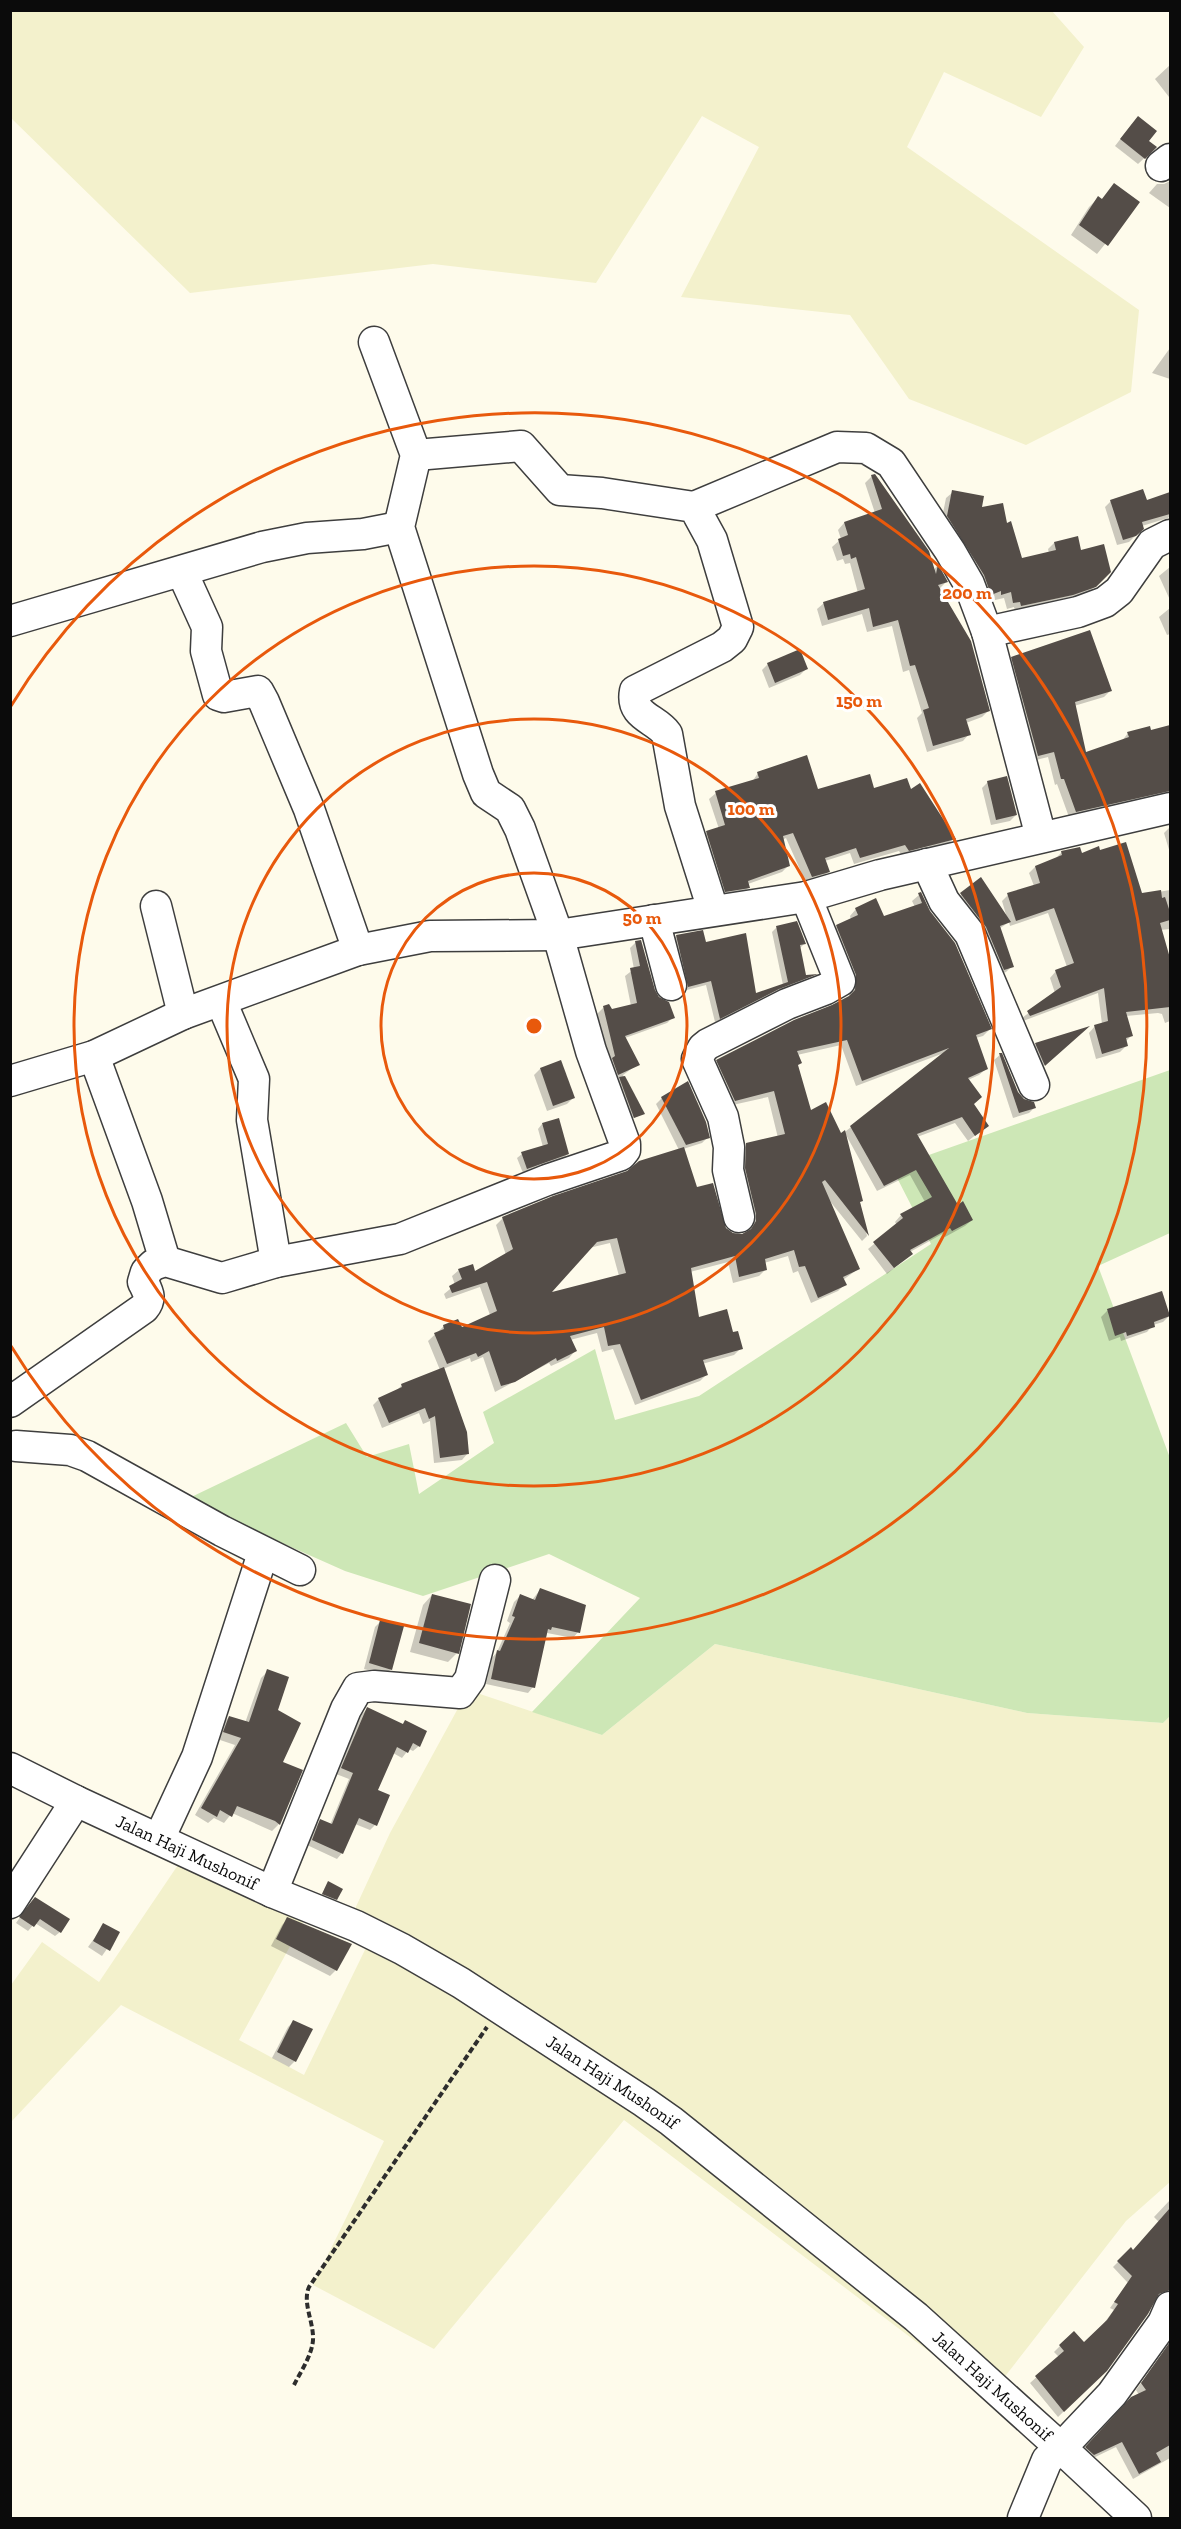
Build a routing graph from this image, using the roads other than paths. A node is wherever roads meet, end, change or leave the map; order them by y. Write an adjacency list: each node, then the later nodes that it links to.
1 (374, 342): 2 (street)
2 (416, 455): 3 (street); 4 (street)
3 (694, 507): 8 (street); 14 (street)
4 (399, 527): 6 (street); 16 (street)
5 (1170, 535): 8 (street)
6 (182, 572): 7 (street); 17 (street)
7 (10, 621)
8 (987, 632): 10 (street)
9 (1170, 808): 10 (street)
10 (1041, 837): 11 (street)
11 (927, 864): 12 (street); 23 (street)
12 (806, 897): 14 (street); 24 (street)
13 (156, 906): 20 (street)
14 (714, 910): 15 (street)
15 (654, 920): 16 (street); 18 (street)
16 (558, 935): 17 (street); 26 (street)
17 (358, 950): 19 (street)
18 (671, 985)
19 (221, 1001): 20 (street); 26 (street)
20 (183, 1014): 21 (street)
21 (94, 1056): 22 (street); 25 (street)
22 (10, 1081)
23 (1034, 1085)
24 (739, 1217)
25 (165, 1261): 26 (street); 27 (street)
26 (276, 1262)
27 (10, 1402)
28 (12, 1445): 29 (street)
29 (263, 1553): 30 (street); 34 (street)
30 (300, 1570)
31 (495, 1580): 35 (street)
32 (10, 1768): 33 (street, Jalan Haji Mushonif)
33 (76, 1801): 34 (street, Jalan Haji Mushonif); 36 (street)
34 (159, 1839): 35 (street, Jalan Haji Mushonif)
35 (272, 1892): 38 (street, Jalan Haji Mushonif)
36 (10, 1903)
37 (1170, 2307): 38 (street)
38 (1061, 2448): 39 (street); 40 (street, Jalan Haji Mushonif)
39 (1023, 2518)
40 (1136, 2518)

